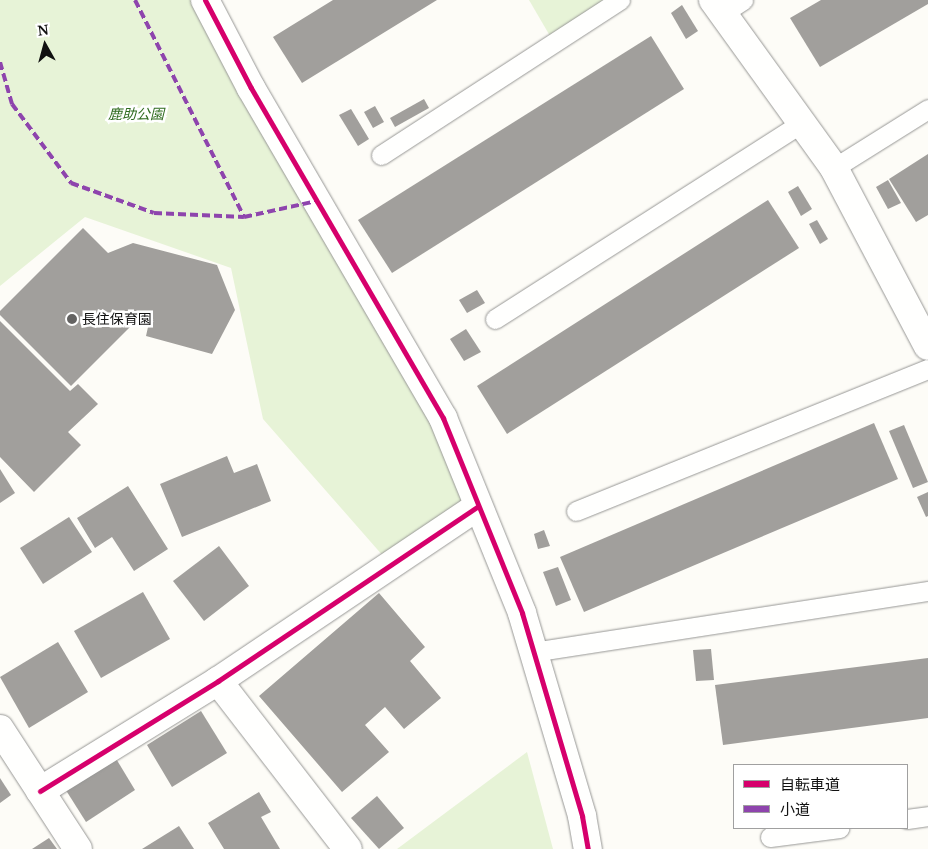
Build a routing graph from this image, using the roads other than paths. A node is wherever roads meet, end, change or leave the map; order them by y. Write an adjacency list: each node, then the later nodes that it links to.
1 (205, 0): 11 (street)
2 (620, 0): 6 (lane)
3 (726, 4): 5 (street)
4 (928, 109): 7 (lane)
5 (802, 123): 7 (street); 8 (lane)
6 (381, 155)
7 (834, 168): 9 (street)
8 (495, 319)
9 (928, 346)
10 (928, 369): 12 (lane)
11 (478, 506): 14 (street); 15 (street)
12 (576, 511)
13 (928, 591): 14 (lane)
14 (533, 652): 24 (street)
15 (218, 681): 17 (street); 23 (street)
16 (0, 729): 17 (street)
17 (40, 791): 22 (street)
18 (928, 816): 19 (lane)
19 (908, 819)
20 (831, 829): 21 (lane)
21 (770, 837)
22 (78, 849)
23 (348, 849)
24 (588, 849)

